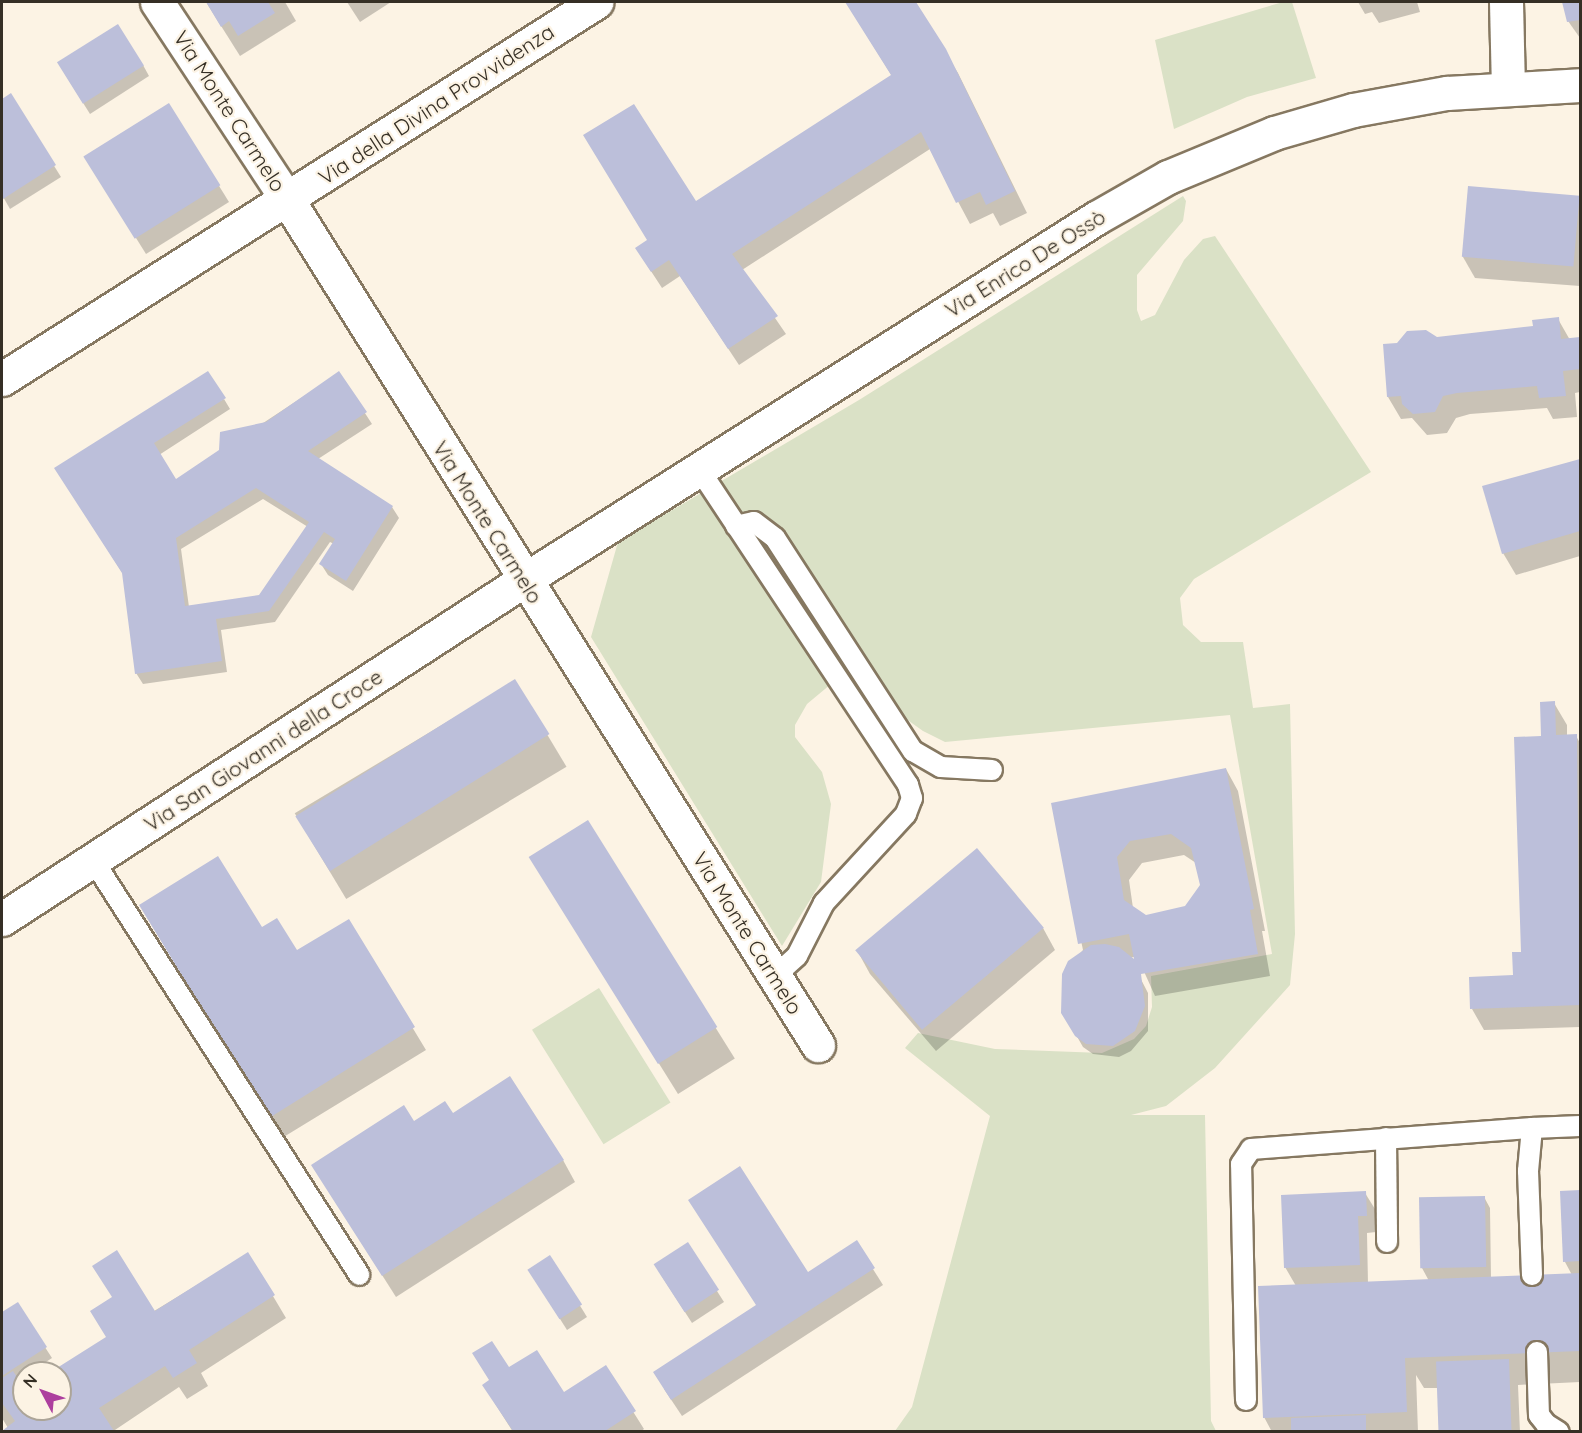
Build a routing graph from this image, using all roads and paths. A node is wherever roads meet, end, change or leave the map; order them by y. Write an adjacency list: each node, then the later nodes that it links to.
1 (157, 2): 6 (street, Via Monte Carmelo)
2 (596, 2): 6 (street, Via della Divina Provvidenza)
3 (1506, 2): 5 (street)
4 (1581, 85): 5 (street, Via Enrico De Ossò)
5 (1508, 88): 8 (street, Via Enrico De Ossò)
6 (287, 199): 7 (street, Via della Divina Provvidenza); 10 (street, Via Monte Carmelo)
7 (2, 379)
8 (699, 470): 9 (lane); 10 (street, Via Enrico De Ossò)
9 (736, 526): 11 (lane); 14 (lane)
10 (524, 580): 12 (street, Via San Giovanni della Croce); 14 (street, Via Monte Carmelo)
11 (992, 770)
12 (93, 860): 13 (street, Via San Giovanni della Croce); 20 (lane)
13 (2, 920)
14 (775, 976): 15 (street, Via Monte Carmelo)
15 (818, 1045)
16 (1581, 1126): 17 (lane)
17 (1532, 1128): 18 (lane); 21 (lane)
18 (1386, 1138): 19 (lane); 23 (lane)
19 (1388, 1242)
20 (359, 1275)
21 (1532, 1275)
22 (1537, 1352): 24 (lane)
23 (1246, 1400)
24 (1559, 1431)

